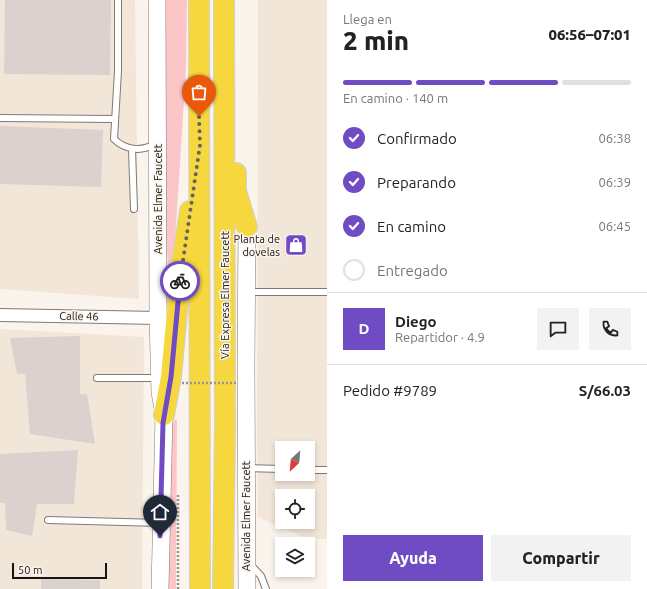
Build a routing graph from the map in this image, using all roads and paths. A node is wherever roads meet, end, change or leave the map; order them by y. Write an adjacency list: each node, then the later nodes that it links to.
1 (118, 0): 7 (lane)
2 (157, 0): 8 (main road, Avenida Elmer Faucett)
3 (199, 0): 9 (highway)
4 (224, 0): 5 (highway, Vía Expresa Elmer Faucett)
5 (224, 78): 12 (highway); 33 (highway, Vía Expresa Elmer Faucett)
6 (0, 118): 7 (lane)
7 (115, 118): 10 (lane)
8 (158, 142): 10 (lane); 16 (main road, Avenida Elmer Faucett)
9 (200, 145): 21 (highway); 32 (highway)
10 (132, 149): 11 (lane)
11 (134, 209)
12 (248, 227): 13 (main road, Avenida Elmer Faucett)
13 (247, 292): 14 (lane); 22 (main road, Avenida Elmer Faucett)
14 (327, 292)
15 (0, 315): 16 (street, Calle 46)
16 (158, 318): 18 (main road, Avenida Elmer Faucett)
17 (97, 378): 18 (lane)
18 (160, 378): 21 (main road, Avenida Elmer Faucett)
19 (182, 383): 20 (path, bridge)
20 (236, 383)
21 (164, 415): 28 (main road, Avenida Elmer Faucett)
22 (246, 468): 23 (lane); 29 (main road, Avenida Elmer Faucett)
23 (275, 470)
24 (315, 470): 25 (lane)
25 (327, 470)
26 (178, 486): 31 (path)
27 (48, 520): 28 (lane)
28 (161, 522): 30 (main road, Avenida Elmer Faucett)
29 (247, 560): 34 (main road, Avenida Elmer Faucett); 35 (lane)
30 (160, 589)
31 (178, 589)
32 (200, 589)
33 (223, 589)
34 (247, 589)
35 (266, 589)

